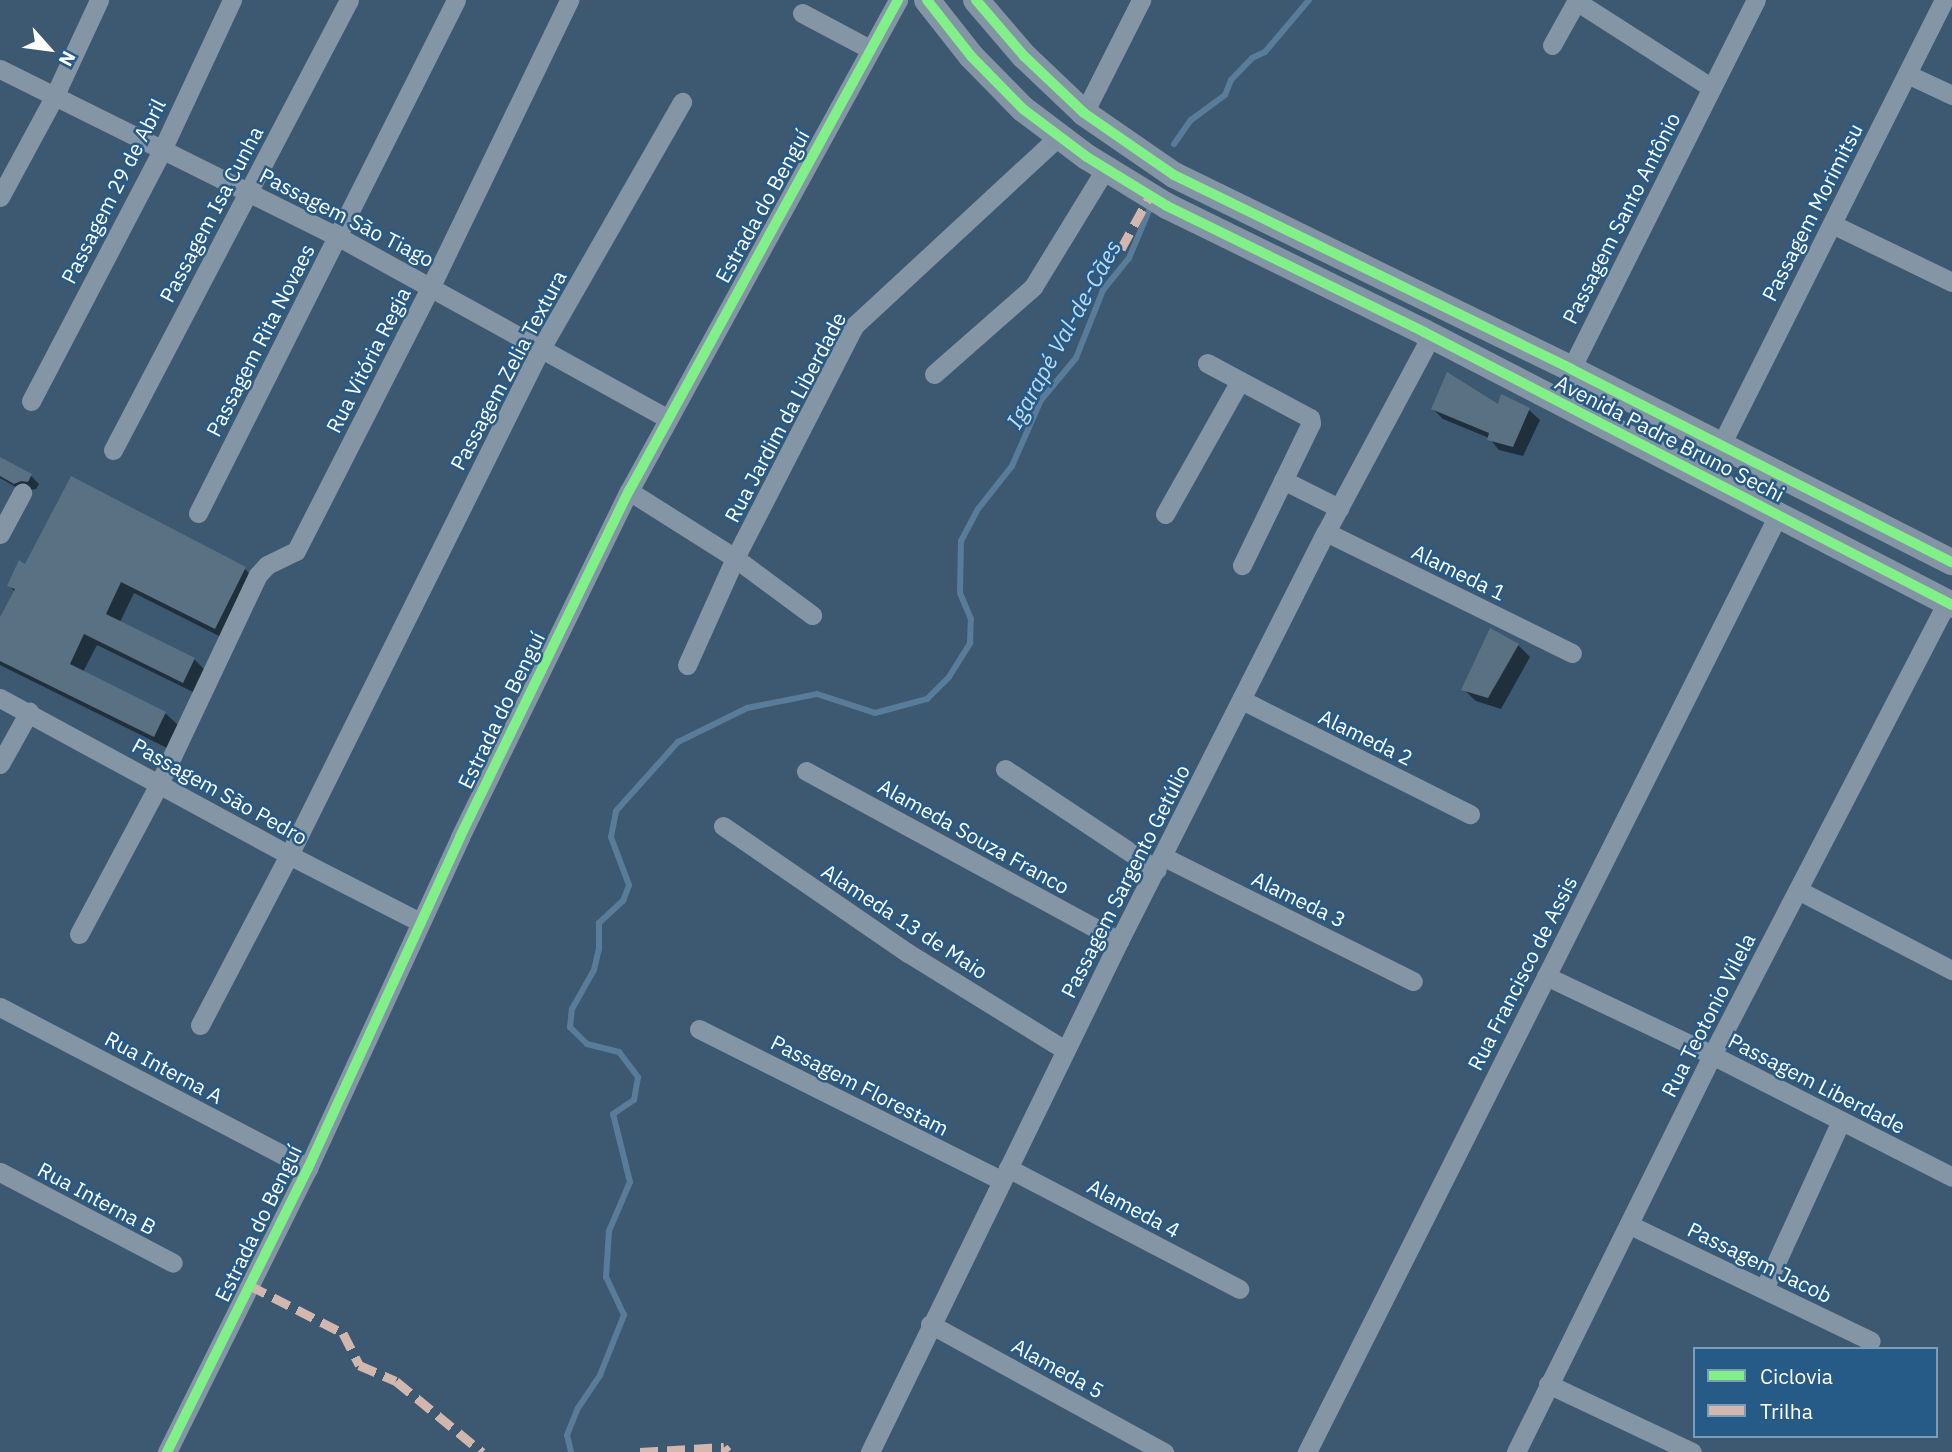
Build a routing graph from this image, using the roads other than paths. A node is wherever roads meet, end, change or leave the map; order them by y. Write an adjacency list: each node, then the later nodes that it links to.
1 (99, 0): 20 (street)
2 (232, 0): 24 (street, Passagem 29 de Abril)
3 (349, 0): 26 (street, Passagem Isa Cunha)
4 (456, 0): 29 (street, Passagem Rita Novaes)
5 (569, 0): 31 (street, Rua Vitória Regia)
6 (898, 0): 15 (street, Estrada do Benguí)
7 (926, 0): 23 (main road, Avenida Padre Bruno Sechi)
8 (976, 0): 22 (main road, Avenida Padre Bruno Sechi)
9 (1141, 0): 22 (street)
10 (1576, 0): 14 (street); 18 (street)
11 (1756, 0): 18 (street, Passagem Santo Antônio)
12 (1944, 0): 17 (street, Passagem Morimitsu)
13 (802, 13): 15 (street)
14 (1552, 45)
15 (870, 49): 39 (street, Estrada do Benguí)
16 (0, 69): 20 (street, Passagem São Tiago)
17 (1907, 74): 19 (street); 28 (street, Passagem Morimitsu)
18 (1712, 88): 35 (street, Passagem Santo Antônio)
19 (1952, 95)
20 (54, 97): 24 (street, Passagem São Tiago); 27 (street)
21 (682, 102): 33 (street, Passagem Zelia Textura)
22 (1086, 108): 35 (main road, Avenida Padre Bruno Sechi)
23 (1059, 136): 25 (main road, Avenida Padre Bruno Sechi); 51 (street, Rua Jardim da Liberdade)
24 (162, 150): 26 (street, Passagem São Tiago); 38 (street, Passagem 29 de Abril)
25 (1106, 169): 32 (main road, Avenida Padre Bruno Sechi); 36 (street)
26 (248, 192): 29 (street, Passagem São Tiago); 41 (street, Passagem Isa Cunha)
27 (0, 197)
28 (1832, 224): 30 (street); 40 (street, Passagem Morimitsu)
29 (337, 236): 31 (street, Passagem São Tiago); 46 (street, Passagem Rita Novaes)
30 (1952, 282)
31 (431, 286): 33 (street, Passagem São Tiago); 64 (street, Rua Vitória Regia)
32 (1431, 335): 45 (street, Passagem Sargento Getúlio); 48 (main road, Avenida Padre Bruno Sechi)
33 (540, 350): 39 (street, Passagem São Tiago); 67 (street, Passagem Zelia Textura)
34 (1207, 363): 37 (street)
35 (1571, 369): 40 (main road, Avenida Padre Bruno Sechi)
36 (934, 374)
37 (1240, 381): 42 (street); 47 (street)
38 (31, 401)
39 (667, 418): 43 (street, Estrada do Benguí)
40 (1721, 445): 52 (main road, Avenida Padre Bruno Sechi)
41 (113, 450)
42 (1283, 480): 45 (street); 53 (street)
43 (629, 491): 51 (street); 70 (street, Estrada do Benguí)
44 (22, 493): 50 (street)
45 (1339, 508): 49 (street, Passagem Sargento Getúlio)
46 (198, 513)
47 (1165, 514)
48 (1777, 515): 54 (main road, Avenida Padre Bruno Sechi); 74 (street, Rua Francisco de Assis)
49 (1326, 532): 56 (street, Alameda 1); 59 (street, Passagem Sargento Getúlio)
50 (0, 534)
51 (735, 558): 55 (street); 57 (street, Rua Jardim da Liberdade)
52 (1952, 562)
53 (1242, 565)
54 (1949, 604): 69 (street, Rua Teotonio Vilela)
55 (812, 615)
56 (1572, 653)
57 (687, 664)
58 (0, 698): 60 (street, Passagem São Pedro)
59 (1242, 700): 65 (street, Alameda 2); 68 (street, Passagem Sargento Getúlio)
60 (29, 712): 61 (street); 64 (street, Passagem São Pedro)
61 (0, 764)
62 (1005, 769): 68 (street, Alameda 3)
63 (806, 771): 72 (street, Alameda Souza Franco)
64 (159, 785): 67 (street, Passagem São Pedro); 71 (street)
65 (1470, 814)
66 (723, 826): 79 (street, Alameda 13 de Maio)
67 (289, 855): 70 (street, Passagem São Pedro); 77 (street, Passagem Zelia Textura)
68 (1160, 863): 72 (street, Passagem Sargento Getúlio); 75 (street, Alameda 3)
69 (1798, 890): 73 (street); 80 (street, Rua Teotonio Vilela)
70 (420, 922): 82 (street, Estrada do Benguí)
71 (79, 934)
72 (1119, 941): 79 (street, Passagem Sargento Getúlio)
73 (1952, 970)
74 (1546, 976): 80 (street, Passagem Liberdade); 96 (street, Rua Francisco de Assis)
75 (1413, 981)
76 (0, 1007): 82 (street, Rua Interna A)
77 (200, 1026)
78 (699, 1029): 84 (street, Passagem Florestam)
79 (1065, 1050): 84 (street, Passagem Sargento Getúlio)
80 (1712, 1055): 81 (street, Passagem Liberdade); 86 (street, Rua Teotonio Vilela)
81 (1841, 1121): 85 (street, Passagem Liberdade); 89 (street)
82 (308, 1168): 93 (street, Estrada do Benguí)
83 (0, 1172): 87 (street, Rua Interna B)
84 (1004, 1174): 88 (street, Alameda 4); 90 (street, Passagem Sargento Getúlio)
85 (1952, 1178)
86 (1630, 1225): 89 (street, Passagem Jacob); 92 (street, Rua Teotonio Vilela)
87 (173, 1264)
88 (1239, 1289)
89 (1764, 1289): 91 (street, Passagem Jacob)
90 (930, 1324): 94 (street, Passagem Sargento Getúlio); 95 (street, Alameda 5)
91 (1871, 1341)
92 (1548, 1384): 97 (street, Rua Teotonio Vilela); 98 (street)
93 (167, 1452)
94 (870, 1452)
95 (1164, 1452)
96 (1307, 1452)
97 (1516, 1452)
98 (1692, 1452)

